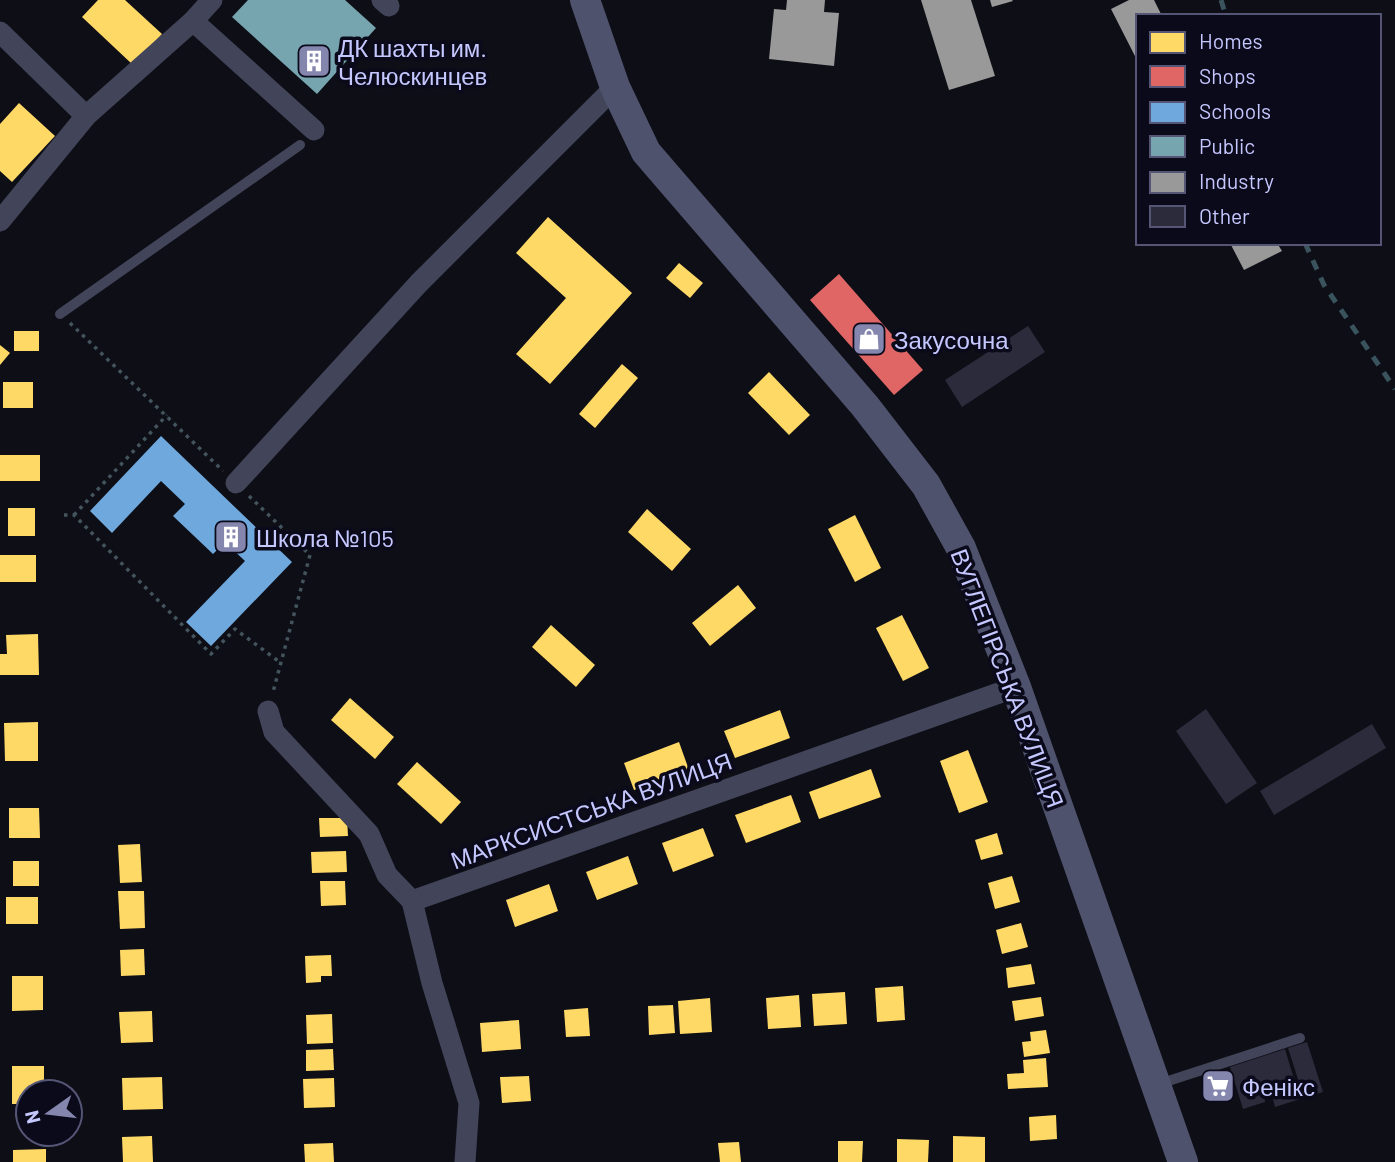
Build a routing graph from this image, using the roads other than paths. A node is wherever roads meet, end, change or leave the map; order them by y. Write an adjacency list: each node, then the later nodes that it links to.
1 (212, 0): 3 (street)
2 (586, 0): 5 (street, ВУГЛЕГІРСЬКА ВУЛИЦЯ)
3 (193, 21): 6 (street); 7 (street)
4 (0, 32): 6 (street)
5 (615, 87): 10 (street); 11 (street, ВУГЛЕГІРСЬКА ВУЛИЦЯ)
6 (86, 116): 8 (street)
7 (307, 137): 9 (lane)
8 (0, 221)
9 (60, 314)
10 (236, 483)
11 (1016, 687): 13 (street, МАРКСИСТСЬКА ВУЛИЦЯ); 15 (street, ВУГЛЕГІРСЬКА ВУЛИЦЯ)
12 (268, 711): 13 (street)
13 (412, 901): 16 (street)
14 (1300, 1038): 15 (lane)
15 (1156, 1084): 17 (street, ВУГЛЕГІРСЬКА ВУЛИЦЯ)
16 (465, 1162)
17 (1183, 1162)

